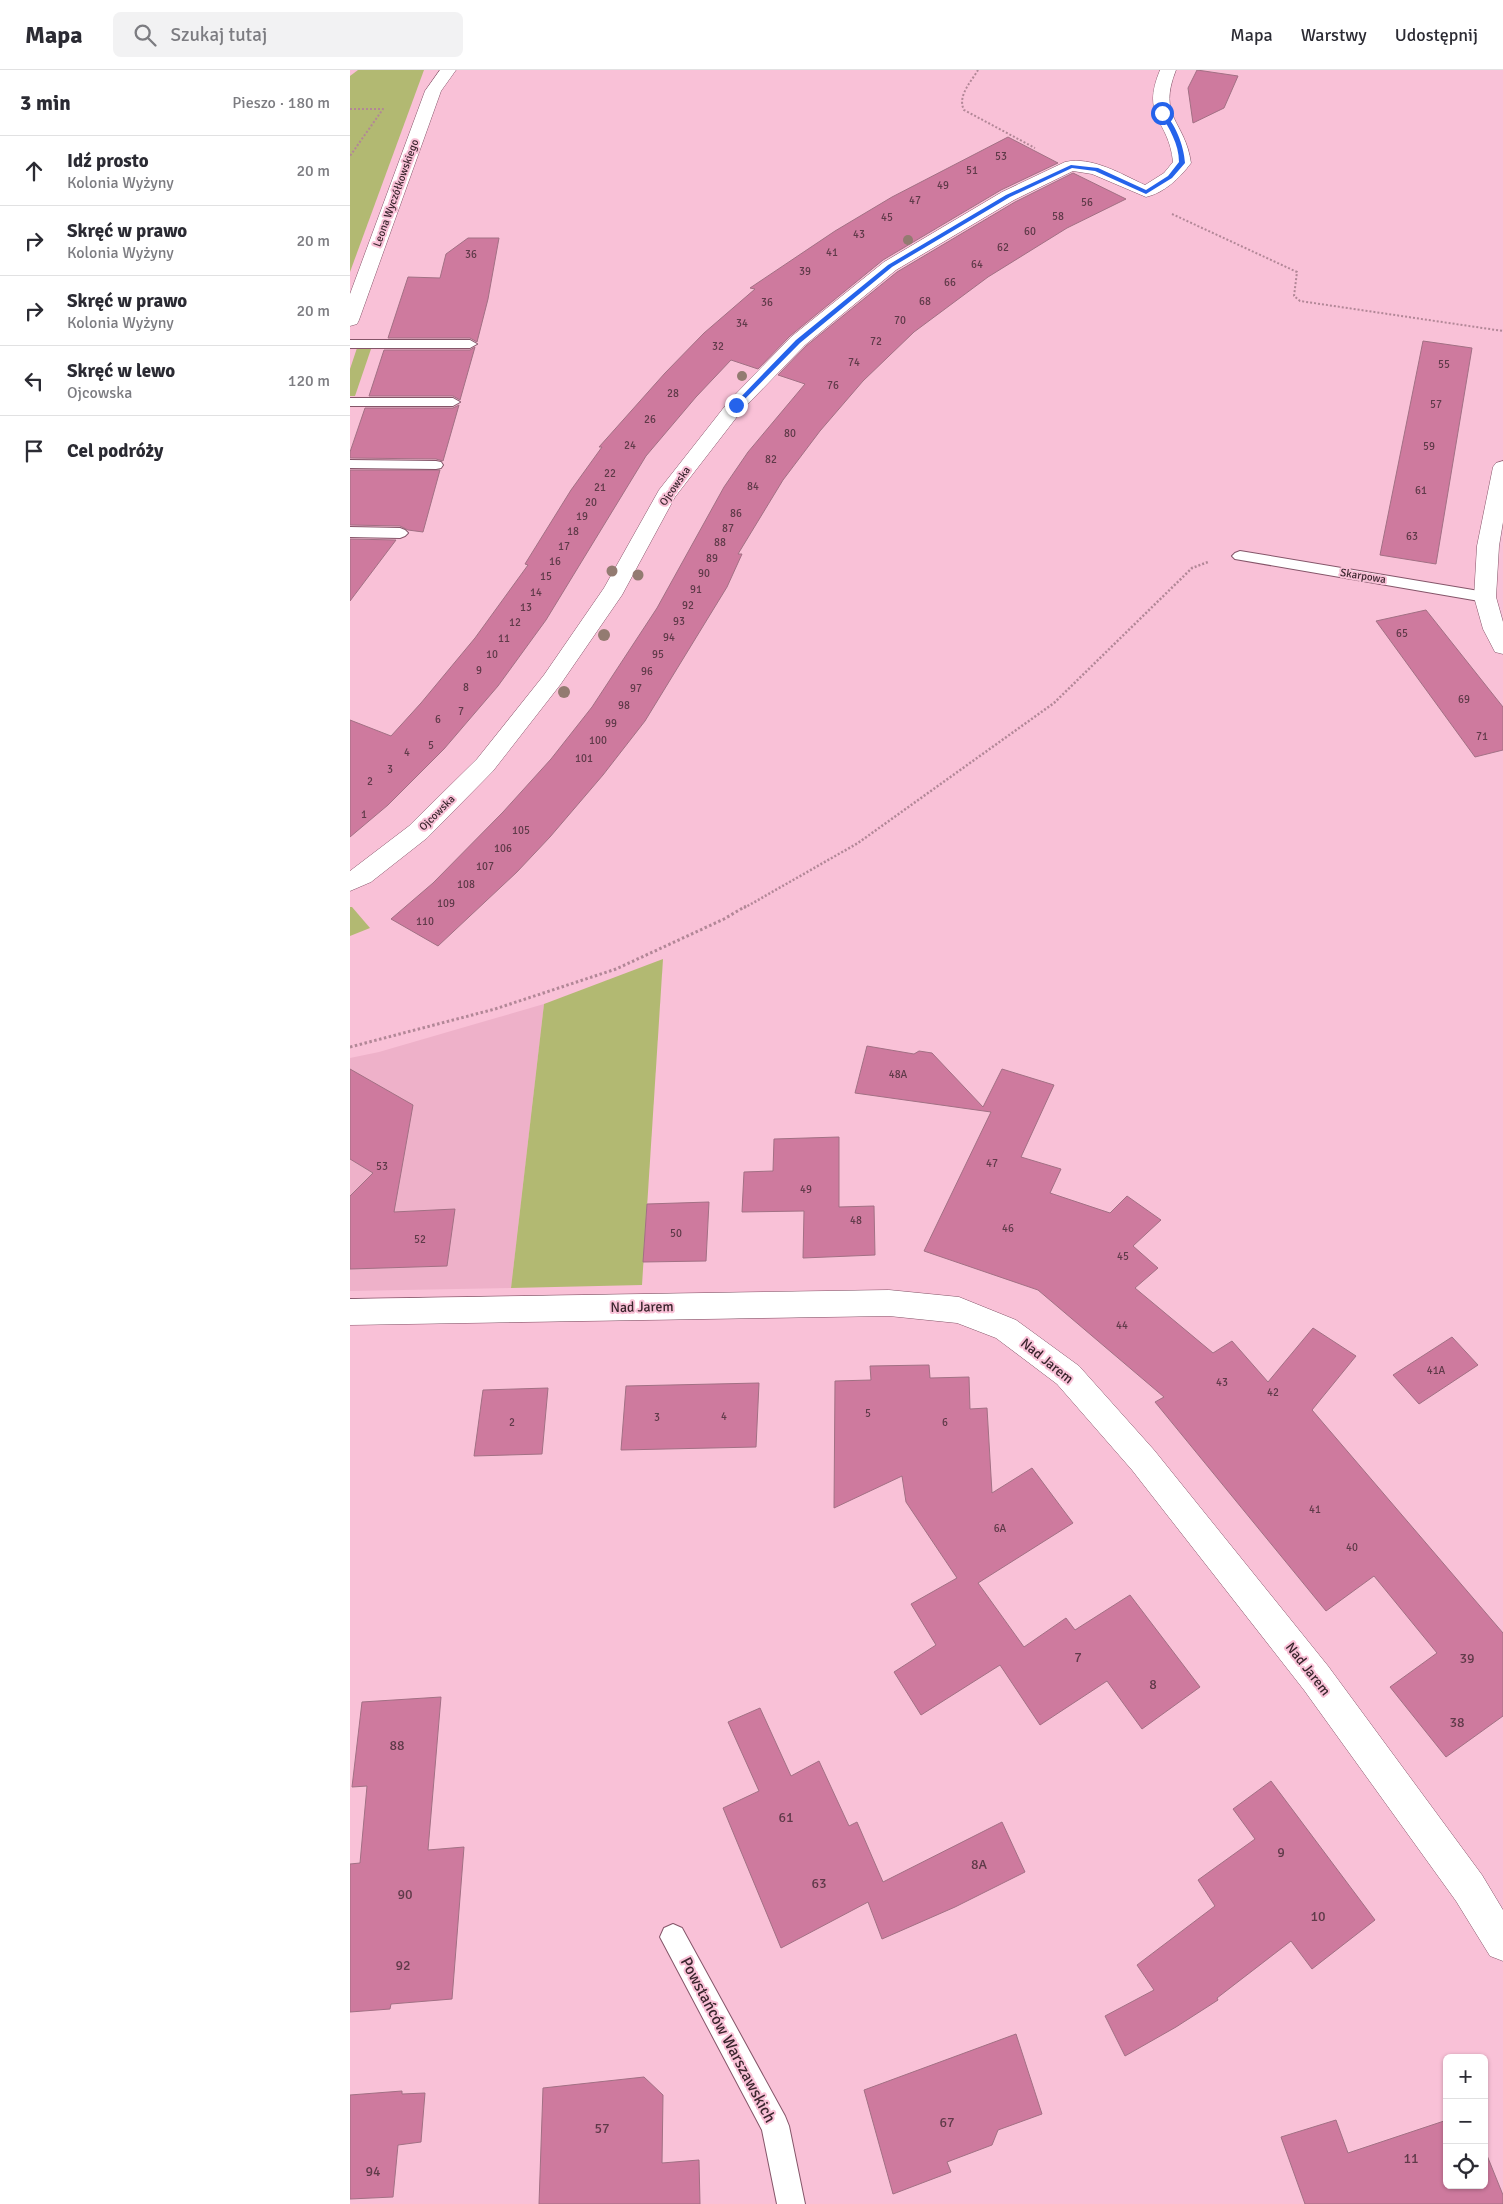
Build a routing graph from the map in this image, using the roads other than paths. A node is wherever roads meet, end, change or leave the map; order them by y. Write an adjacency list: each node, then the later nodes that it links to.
1 (448, 70): 3 (street, Leona Wyczółkowskiego)
2 (1168, 70): 16 (street, Ojcowska)
3 (350, 320)
4 (350, 344): 5 (lane)
5 (470, 344)
6 (350, 402): 7 (lane)
7 (453, 402)
8 (350, 464): 9 (lane)
9 (436, 465)
10 (1502, 480): 14 (street)
11 (350, 532): 12 (lane)
12 (400, 533)
13 (1240, 556): 14 (lane, Skarpowa)
14 (1485, 597): 15 (street)
15 (1503, 647)
16 (350, 882)
17 (350, 1312): 19 (street, Nad Jarem)
18 (673, 1937): 20 (lane, Powstańców Warszawskich)
19 (1503, 1943)
20 (790, 2204)

